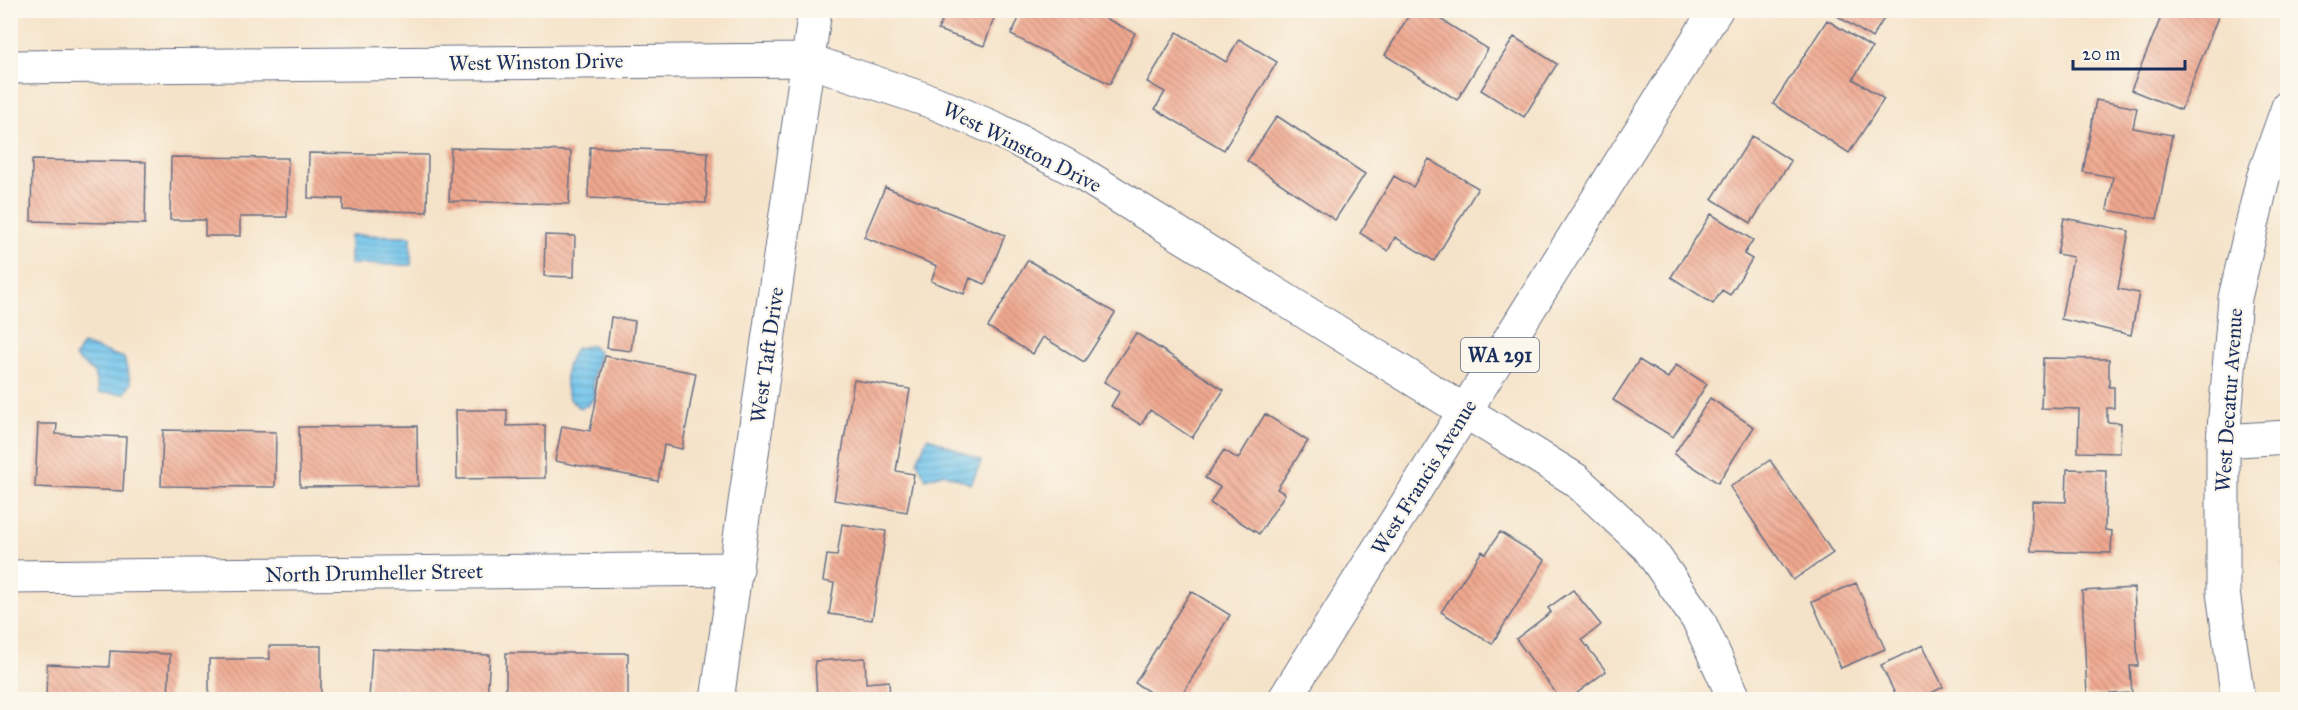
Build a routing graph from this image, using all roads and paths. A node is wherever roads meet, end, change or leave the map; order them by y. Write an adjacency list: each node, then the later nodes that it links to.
1 (815, 10): 3 (street, West Taft Drive)
2 (1716, 10): 6 (street, West Francis Avenue / WA 291)
3 (807, 60): 4 (street, West Winston Drive); 6 (street, West Winston Drive); 9 (street, West Taft Drive)
4 (10, 67)
5 (2288, 107): 8 (street, West Decatur Avenue)
6 (1466, 411): 12 (street, West Francis Avenue / WA 291); 13 (street, West Winston Drive)
7 (2288, 437): 8 (street)
8 (2223, 441): 14 (street, West Decatur Avenue)
9 (737, 569): 10 (street, North Drumheller Street); 11 (street, West Taft Drive)
10 (10, 577)
11 (717, 699)
12 (1284, 699)
13 (1735, 699)
14 (2238, 699)

